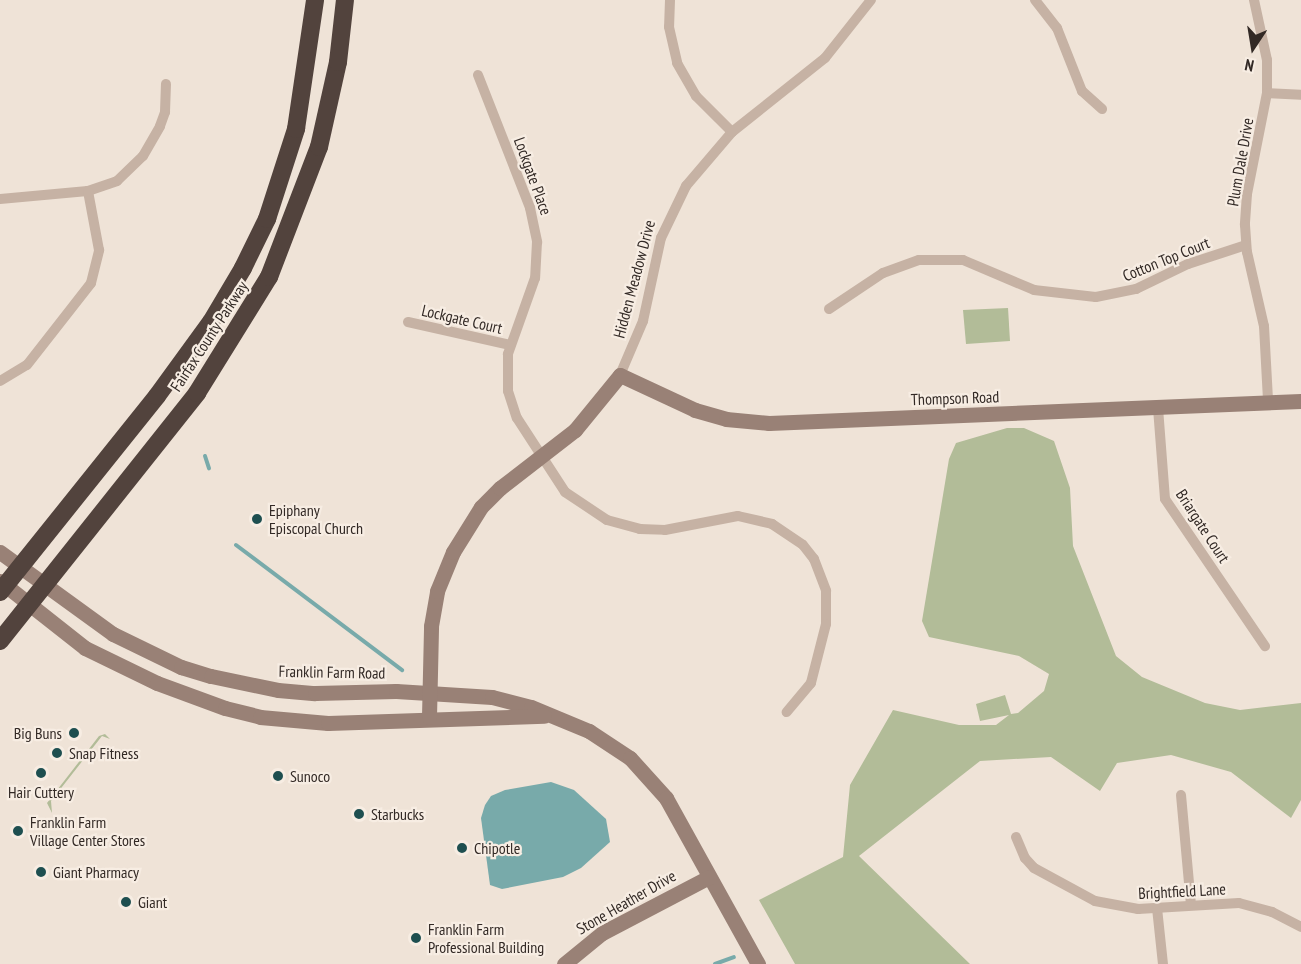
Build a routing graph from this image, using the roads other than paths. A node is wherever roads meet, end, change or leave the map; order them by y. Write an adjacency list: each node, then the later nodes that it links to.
1 (315, 0): 26 (highway, Fairfax County Parkway)
2 (345, 0): 27 (highway, Fairfax County Parkway)
3 (670, 0): 12 (street)
4 (871, 0): 12 (street, Hidden Meadow Drive)
5 (1035, 0): 11 (street)
6 (1254, 0): 9 (street, Plum Dale Drive)
7 (478, 75): 18 (street, Lockgate Place)
8 (166, 84): 13 (street)
9 (1267, 93): 10 (street); 15 (street, Plum Dale Drive)
10 (1301, 95)
11 (1102, 110)
12 (732, 132): 19 (street, Hidden Meadow Drive)
13 (88, 191): 14 (street); 20 (street)
14 (0, 199)
15 (1246, 245): 16 (street, Cotton Top Court); 21 (street, Plum Dale Drive)
16 (829, 309)
17 (408, 322): 18 (street, Lockgate Court)
18 (510, 345): 24 (street, Lockgate Place)
19 (620, 375): 23 (main road, Thompson Road); 24 (main road, Hidden Meadow Drive)
20 (0, 381)
21 (1268, 401): 22 (main road, Thompson Road); 23 (main road, Thompson Road)
22 (1301, 401)
23 (1158, 408): 31 (street, Briargate Court)
24 (542, 458): 32 (main road, Hidden Meadow Drive); 33 (street, Lockgate Place)
25 (0, 552): 26 (main road, Franklin Farm Road)
26 (21, 567): 27 (main road, Franklin Farm Road); 28 (highway, Fairfax County Parkway)
27 (44, 585): 29 (highway, Fairfax County Parkway); 32 (main road, Franklin Farm Road)
28 (2, 586): 29 (main road, Franklin Farm Road)
29 (28, 605): 30 (highway, Fairfax County Parkway); 35 (main road, Franklin Farm Road)
30 (0, 641)
31 (1266, 646)
32 (428, 692): 34 (main road, Franklin Farm Road); 35 (main road, Hidden Meadow Drive)
33 (787, 712)
34 (553, 716): 35 (main road, Franklin Farm Road); 38 (main road, Franklin Farm Road)
35 (429, 717)
36 (1181, 795): 39 (street)
37 (1016, 837): 40 (street, Brightfield Lane)
38 (709, 877): 42 (main road, Stone Heather Drive); 43 (main road, Franklin Farm Road)
39 (1191, 905): 40 (street, Brightfield Lane); 41 (street, Brightfield Lane)
40 (1157, 908): 44 (street)
41 (1301, 927)
42 (564, 964)
43 (758, 964)
44 (1163, 964)

